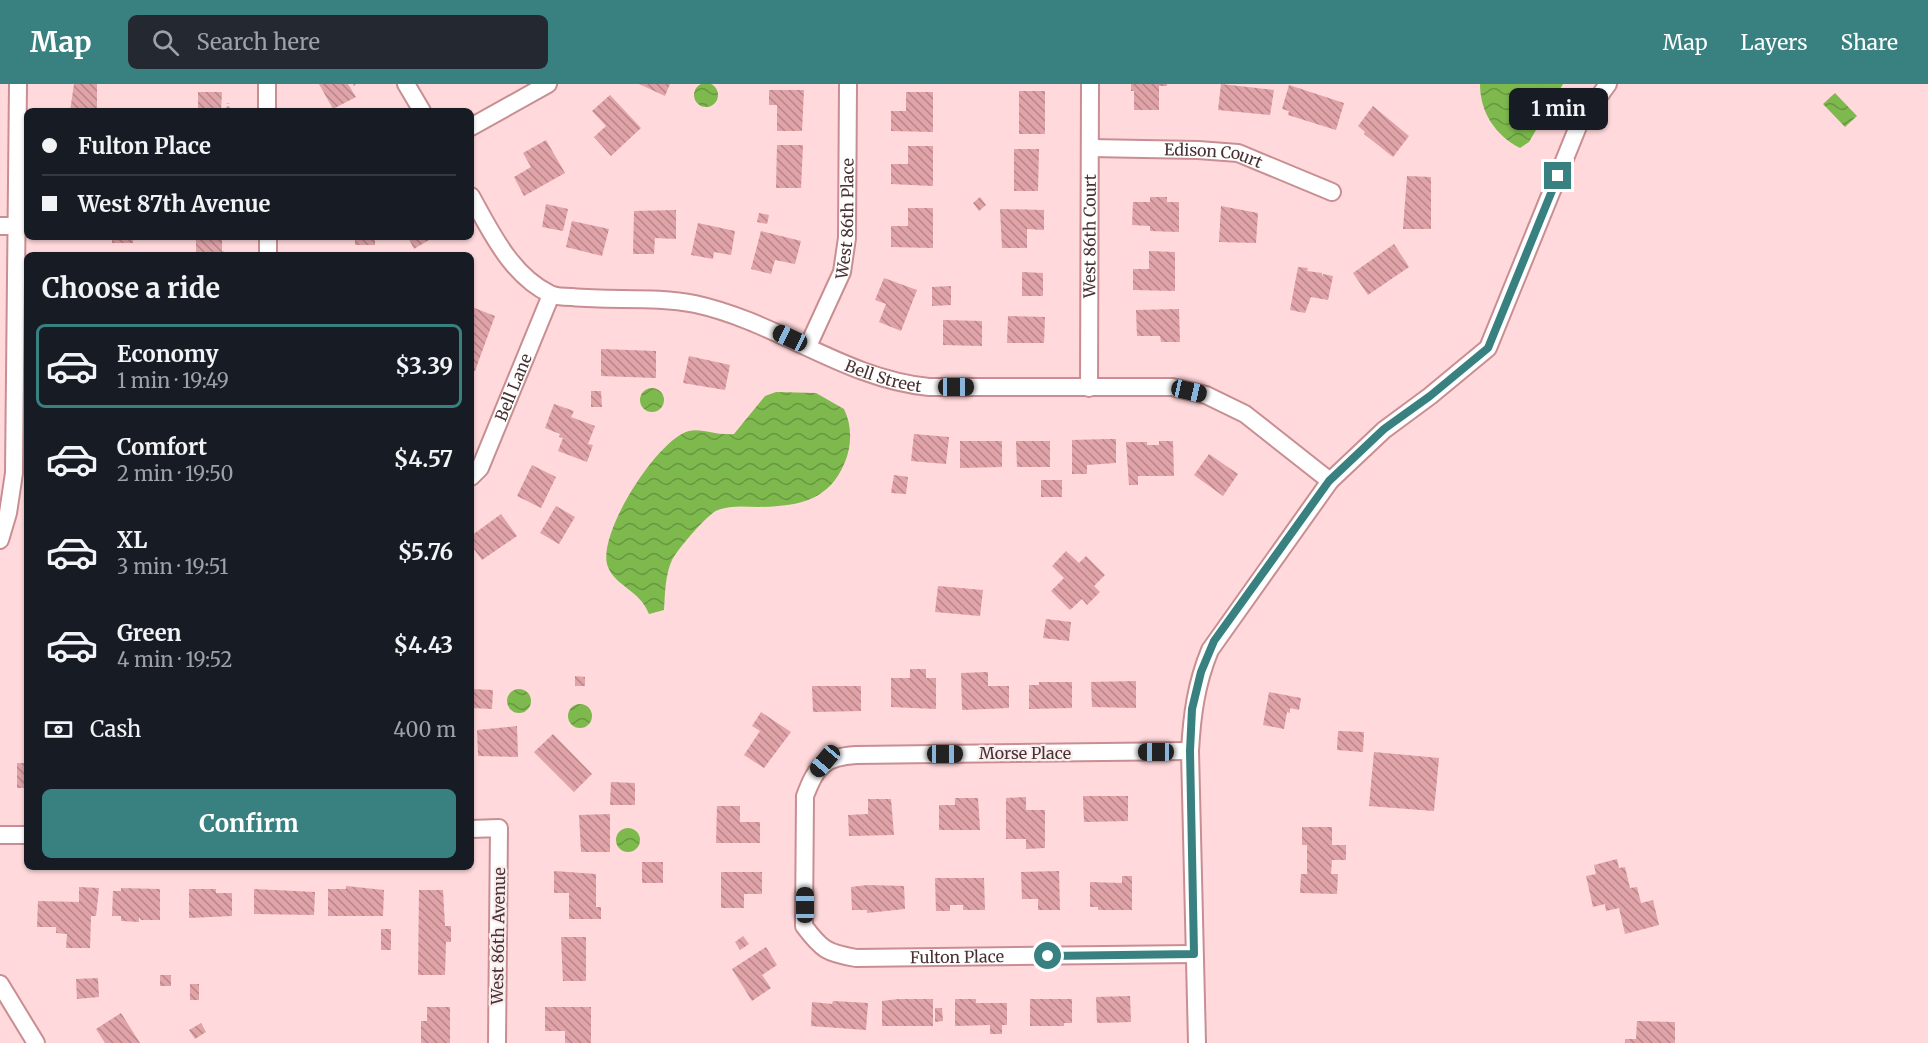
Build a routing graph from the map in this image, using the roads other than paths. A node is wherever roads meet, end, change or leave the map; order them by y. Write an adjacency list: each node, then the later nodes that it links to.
1 (18, 84): 15 (street)
2 (267, 84): 8 (street)
3 (406, 84): 9 (street)
4 (548, 84): 10 (street)
5 (848, 84): 17 (street, West 86th Place)
6 (1090, 84): 11 (street, West 86th Court)
7 (1608, 84): 21 (street)
8 (267, 108)
9 (420, 108)
10 (474, 125)
11 (1090, 148): 12 (street, Edison Court); 18 (street, West 86th Court)
12 (1332, 192)
13 (474, 201): 16 (street)
14 (0, 226): 15 (street)
15 (18, 226): 19 (street)
16 (551, 295): 17 (street, Bell Street); 20 (street, Bell Lane)
17 (808, 346): 18 (street, Bell Street)
18 (1089, 388): 21 (street, Bell Street)
19 (7, 473): 22 (street)
20 (474, 474)
21 (1329, 481): 23 (street)
22 (0, 540)
23 (1190, 751): 27 (street, Morse Place); 28 (street)
24 (474, 829): 31 (street, West 86th Avenue)
25 (0, 835): 26 (street)
26 (24, 835)
27 (829, 953): 28 (street, Fulton Place)
28 (1194, 954): 32 (street)
29 (0, 984): 30 (street)
30 (36, 1043)
31 (497, 1043)
32 (1197, 1043)

